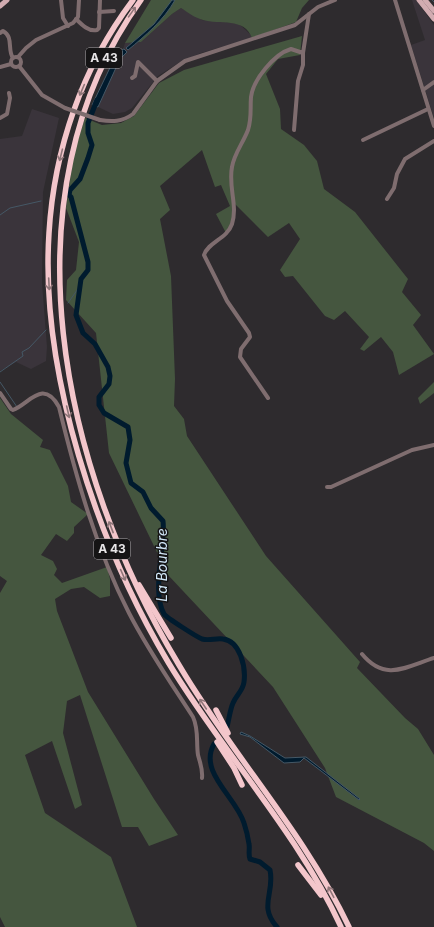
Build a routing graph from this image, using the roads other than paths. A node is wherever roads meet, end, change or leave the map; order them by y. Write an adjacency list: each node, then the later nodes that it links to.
1 (7, 0): 11 (main road)
2 (61, 0): 18 (street)
3 (79, 0): 16 (street)
4 (100, 0): 14 (street)
5 (133, 0): 46 (highway, A 43, one-way to 46)
6 (141, 0): 42 (highway, A 43, one-way to 6)
7 (335, 0): 15 (street)
8 (395, 0): 29 (street)
9 (419, 0): 17 (main road)
10 (426, 0): 13 (main road)
11 (0, 6)
12 (114, 11): 14 (street)
13 (434, 11)
14 (99, 12): 16 (street)
15 (309, 14): 20 (street); 27 (street)
16 (76, 19): 18 (street)
17 (434, 19)
18 (68, 26): 22 (street)
19 (0, 33): 21 (street)
20 (303, 53): 34 (street); 39 (street)
21 (13, 58): 22 (street); 23 (street)
22 (18, 58): 24 (street)
23 (11, 64): 24 (street); 25 (street)
24 (19, 66): 27 (street, bridge)
25 (0, 67)
26 (132, 78): 27 (street)
27 (157, 81)
28 (434, 82): 29 (street)
29 (423, 90): 31 (street)
30 (9, 93): 32 (street)
31 (428, 109): 33 (street); 35 (street)
32 (0, 118)
33 (434, 126)
34 (294, 130)
35 (363, 140)
36 (434, 141): 37 (street)
37 (387, 199)
38 (0, 393): 48 (street)
39 (268, 398)
40 (434, 445): 41 (street)
41 (327, 487)
42 (116, 542): 43 (highway); 50 (highway, A 43, one-way to 42)
43 (171, 638)
44 (362, 654): 45 (street)
45 (434, 658)
46 (185, 689): 49 (highway); 52 (highway, A 43)
47 (216, 710): 50 (highway)
48 (202, 778)
49 (242, 785)
50 (266, 792): 53 (highway, A 43, one-way to 50)
51 (298, 865): 52 (highway)
52 (341, 927)
53 (349, 927)

